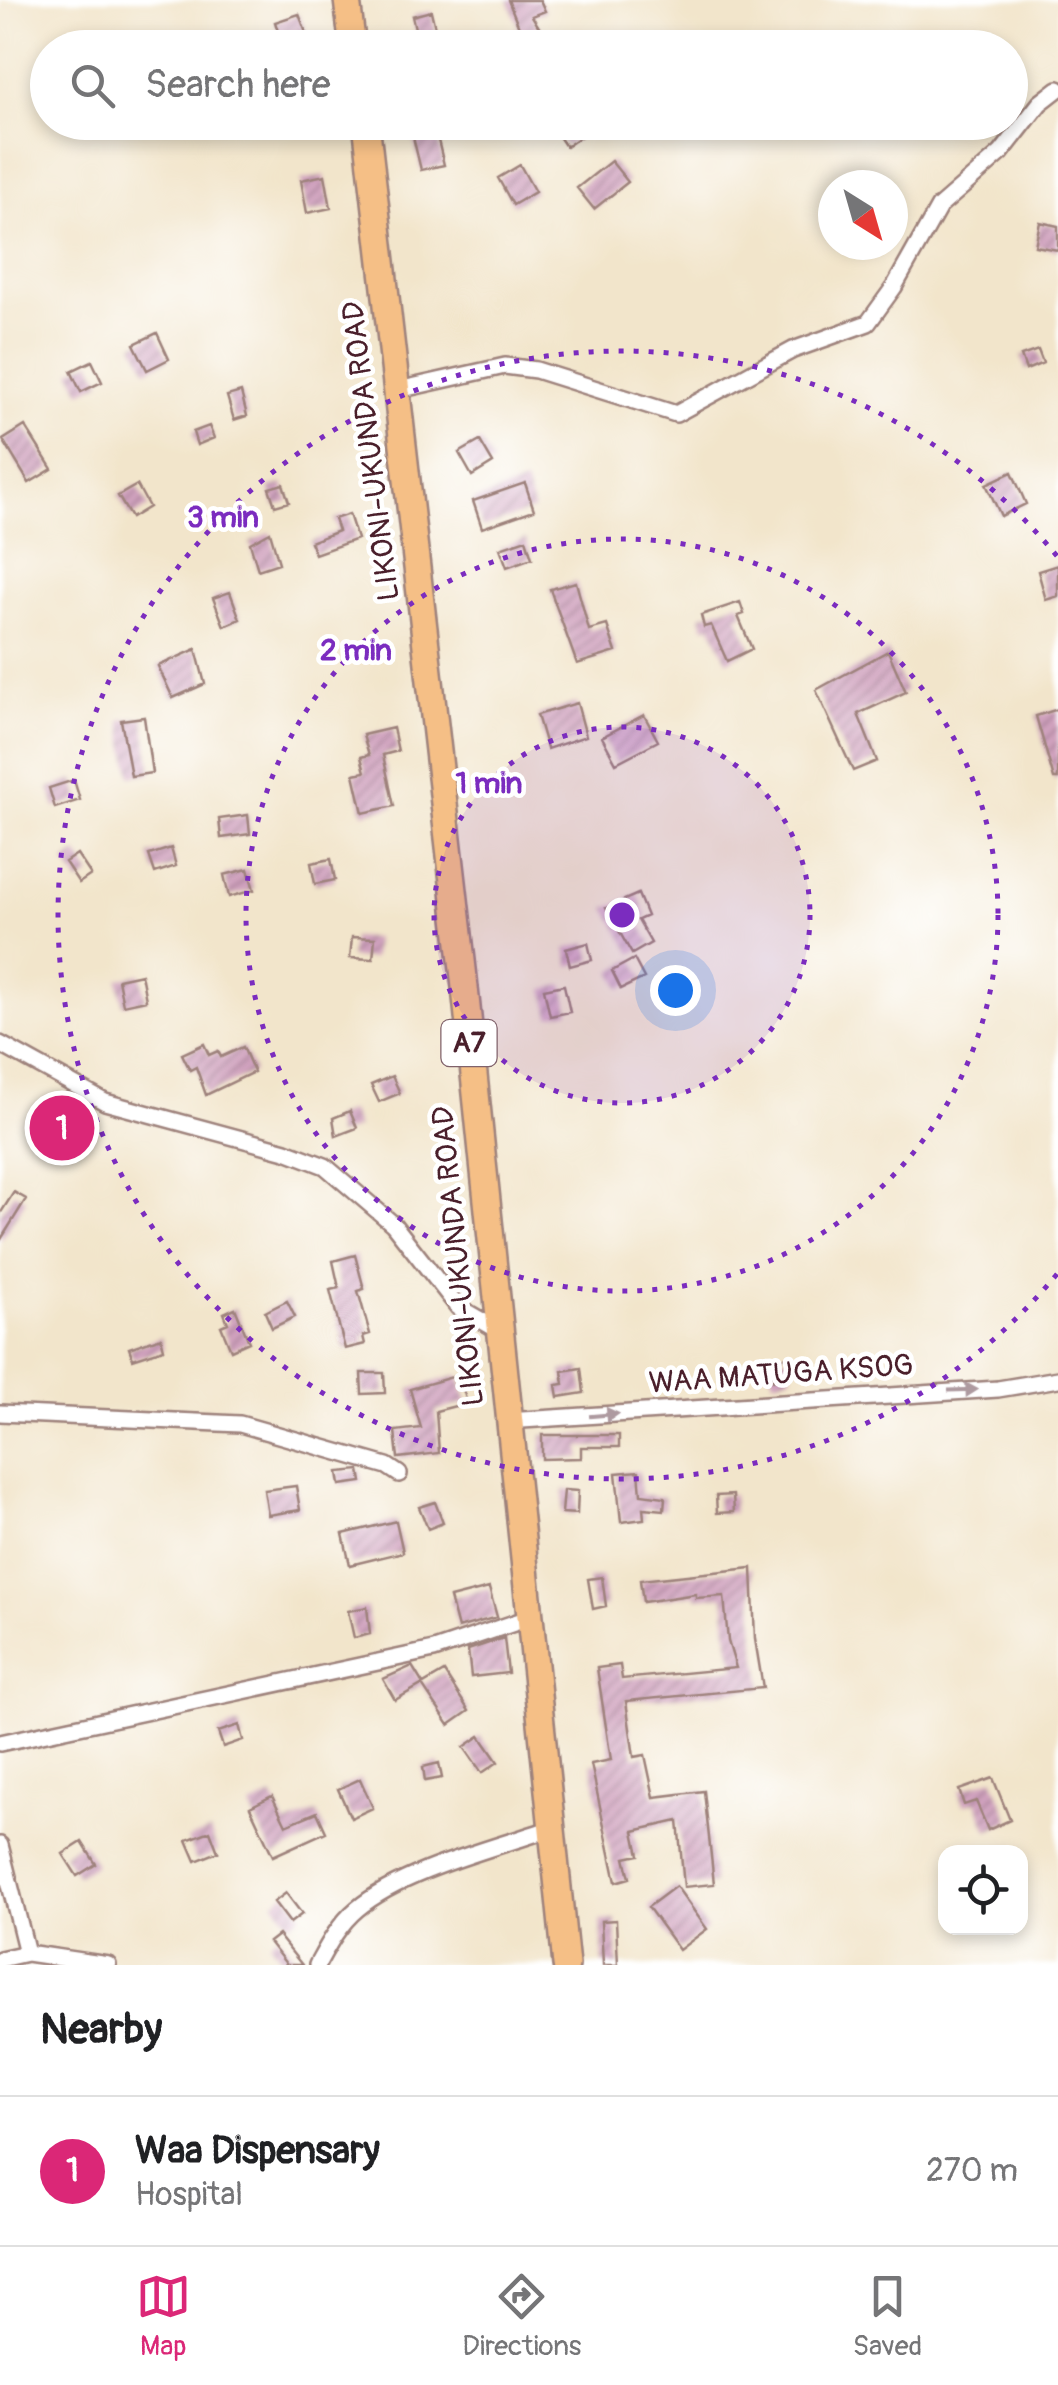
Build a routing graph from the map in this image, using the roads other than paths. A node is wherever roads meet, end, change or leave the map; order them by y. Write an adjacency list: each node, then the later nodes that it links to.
1 (347, 0): 2 (highway)
2 (351, 30)
3 (1058, 89): 4 (street)
4 (1028, 119)
5 (368, 140): 7 (highway, LIKONI-UKUNDA ROAD / A7)
6 (1011, 140): 7 (street)
7 (398, 390): 9 (highway, LIKONI-UKUNDA ROAD / A7)
8 (0, 1044): 9 (street)
9 (498, 1330): 12 (highway, LIKONI-UKUNDA ROAD / A7)
10 (1058, 1379): 12 (street, WAA MATUGA KSOG, one-way to 10)
11 (0, 1413): 13 (street)
12 (507, 1421): 14 (highway, LIKONI-UKUNDA ROAD / A7)
13 (399, 1474)
14 (529, 1618): 15 (street); 16 (highway, LIKONI-UKUNDA ROAD / A7)
15 (0, 1743)
16 (550, 1829): 21 (street); 22 (highway, LIKONI-UKUNDA ROAD / A7)
17 (0, 1845): 18 (street)
18 (27, 1953): 19 (street); 20 (street)
19 (0, 1960)
20 (108, 1965)
21 (316, 1965)
22 (566, 1965)

